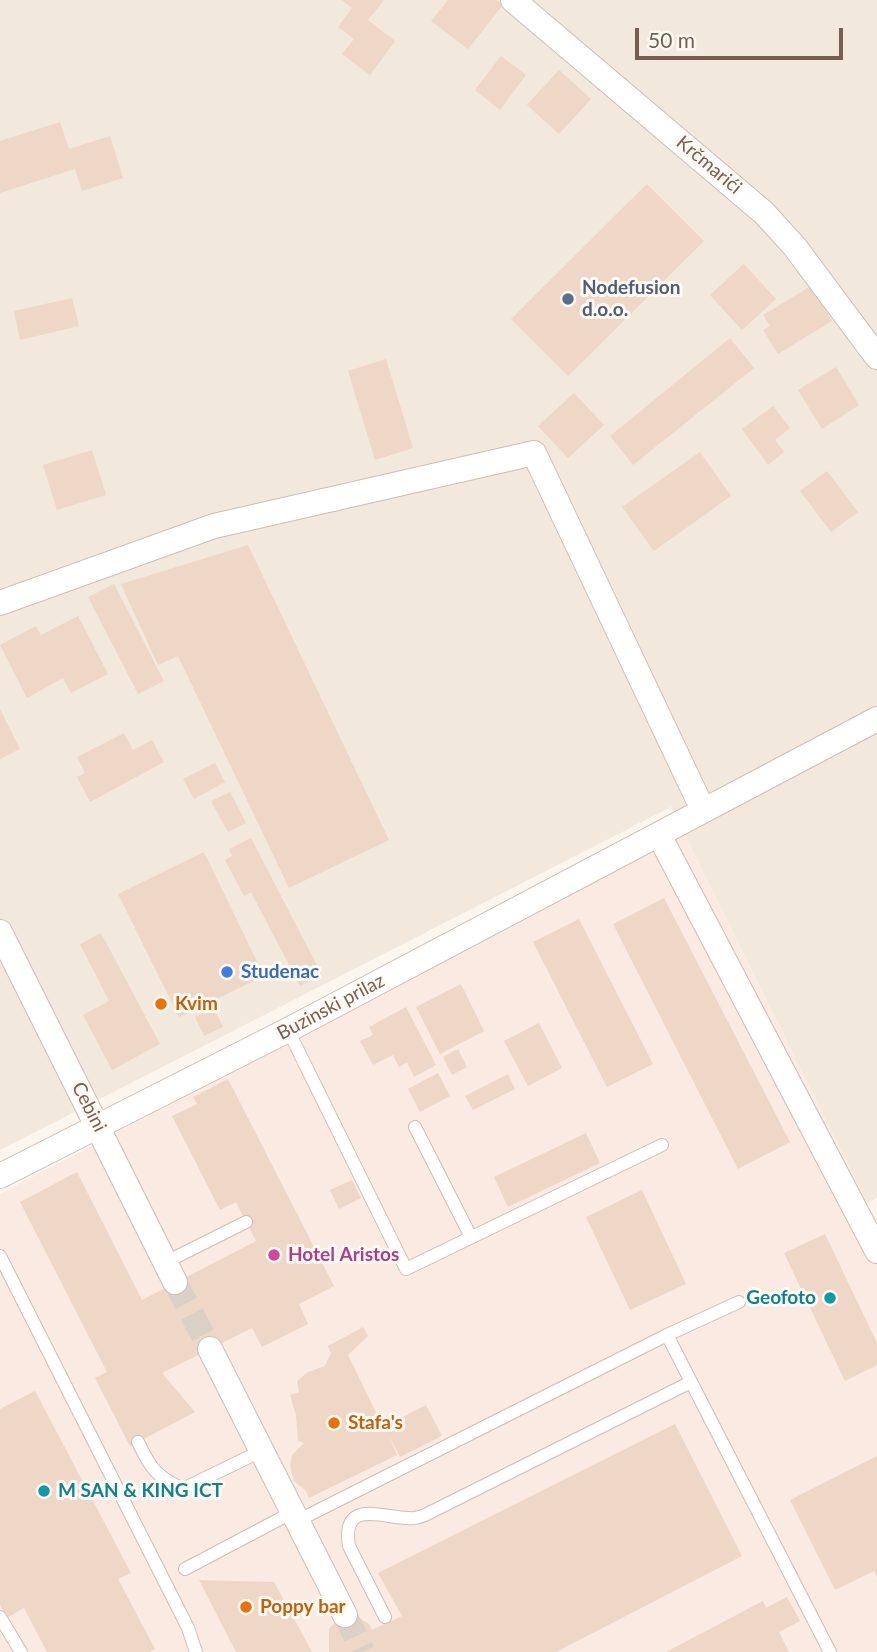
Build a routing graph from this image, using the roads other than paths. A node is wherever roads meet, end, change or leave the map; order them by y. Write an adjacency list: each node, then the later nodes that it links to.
1 (513, 0): 2 (street, Krčmarići)
2 (877, 357)
3 (0, 603): 5 (street)
4 (877, 719): 5 (street, Buzinski prilaz)
5 (703, 810): 6 (street, Buzinski prilaz)
6 (659, 835): 8 (street, Buzinski prilaz); 15 (street)
7 (0, 932): 9 (street, Cebini)
8 (288, 1030): 9 (street, Buzinski prilaz); 14 (lane)
9 (99, 1126): 12 (street, Buzinski prilaz); 17 (street, Cebini)
10 (415, 1127): 14 (lane)
11 (662, 1145): 14 (lane)
12 (0, 1176)
13 (246, 1222): 17 (lane)
14 (471, 1237)
15 (877, 1251)
16 (0, 1256): 30 (lane)
17 (171, 1272)
18 (739, 1302): 19 (lane)
19 (667, 1335): 21 (lane); 24 (lane)
20 (210, 1349): 23 (street)
21 (691, 1382): 28 (lane); 31 (lane)
22 (138, 1442): 23 (lane)
23 (261, 1451): 24 (street)
24 (295, 1517): 25 (lane); 26 (street)
25 (185, 1569)
26 (345, 1615)
27 (0, 1617): 29 (lane)
28 (385, 1617)
29 (21, 1652)
30 (196, 1652)
31 (830, 1652)

